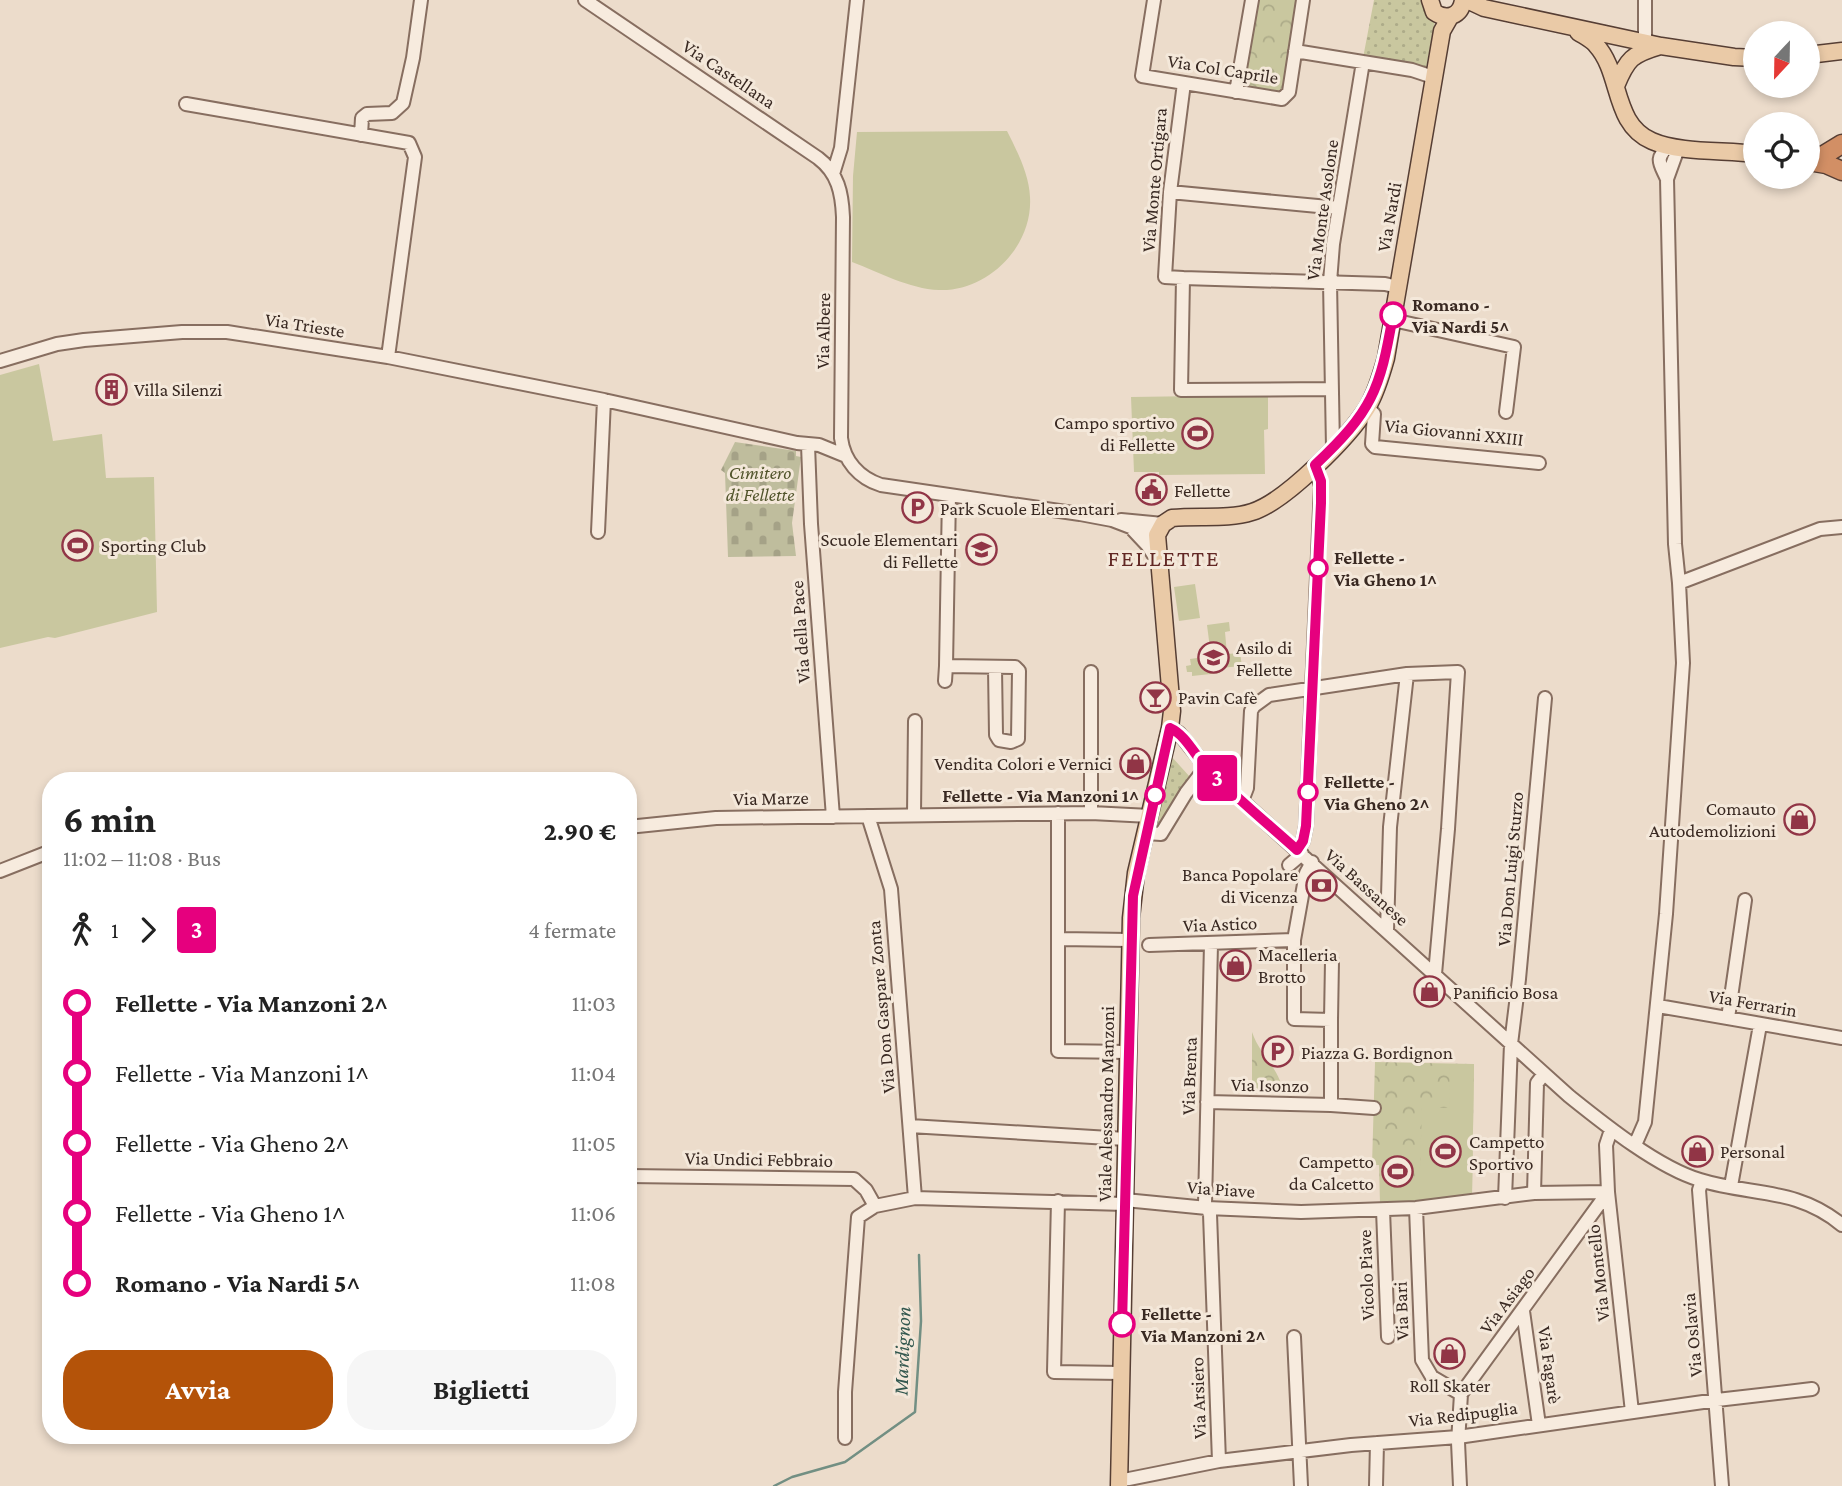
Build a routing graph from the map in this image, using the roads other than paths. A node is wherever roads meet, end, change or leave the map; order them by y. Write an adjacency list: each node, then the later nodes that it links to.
1 (421, 0): 23 (street)
2 (585, 0): 30 (street, Via Castellana)
3 (857, 0): 30 (street)
4 (1154, 0): 19 (street, Via Col Caprile)
5 (1252, 0): 21 (street)
6 (1303, 0): 12 (street, Via Col Caprile)
7 (1645, 0): 11 (street)
8 (1445, 6): 9 (main road); 18 (main road, Via Nardi)
9 (1570, 27): 10 (main road); 17 (main road)
10 (1619, 37): 11 (main road); 17 (main road); 20 (main road)
11 (1653, 44): 15 (main road); 20 (main road)
12 (1296, 51): 16 (street, Via Col Caprile); 21 (street, Via Col Caprile)
13 (1838, 52): 14 (main road)
14 (1820, 54)
15 (1743, 57)
16 (1363, 62): 18 (street, Via Col Caprile); 33 (street, Via Monte Asolone)
17 (1609, 68): 20 (main road)
18 (1433, 77): 36 (main road, Via Nardi)
19 (1184, 83): 21 (street, Via Col Caprile); 32 (street, Via Monte Ortigara)
20 (1616, 86): 25 (main road)
21 (1236, 92)
22 (186, 104): 23 (street)
23 (361, 135): 38 (street)
24 (1842, 144): 27 (highway)
25 (1669, 146): 26 (main road); 58 (street)
26 (1743, 153)
27 (1820, 156)
28 (1820, 162): 29 (highway)
29 (1842, 171)
30 (833, 174): 31 (street, Via Castellana)
31 (840, 189): 44 (street, Via Albere)
32 (1170, 192): 33 (street); 34 (street, Via Monte Ortigara)
33 (1339, 208): 35 (street, Via Monte Asolone)
34 (1183, 278): 35 (street); 40 (street)
35 (1330, 282): 36 (street); 40 (street, Via Monte Asolone)
36 (1398, 287): 37 (main road, Via Nardi)
37 (1392, 320): 42 (main road, Via Nardi); 43 (street)
38 (388, 357): 39 (street, Via Trieste); 41 (street, Via Trieste)
39 (0, 361)
40 (1332, 389): 46 (street, Via Monte Asolone)
41 (604, 400): 45 (street, Via Trieste); 56 (street)
42 (1367, 407): 46 (main road, Via Giovanni XXIII); 48 (street, Via Giovanni XXIII)
43 (1506, 412)
44 (841, 438): 45 (street); 47 (street, Via Albere)
45 (813, 445): 47 (street, Via Trieste); 75 (street, Via della Pace)
46 (1334, 448): 49 (main road, Via Giovanni XXIII)
47 (846, 456): 50 (street, Via Albere)
48 (1539, 463)
49 (1315, 465): 55 (main road, Via Giovanni XXIII); 64 (street)
50 (855, 470): 51 (street, Via Giovanni XXIII)
51 (949, 495): 52 (street, Via Giovanni XXIII); 59 (street)
52 (1112, 520): 53 (street, Via Giovanni XXIII); 55 (street)
53 (1127, 526): 55 (street, Via Giovanni XXIII); 57 (street, Via Giovanni XXIII)
54 (1842, 527): 58 (street)
55 (1160, 530): 57 (main road)
56 (598, 532)
57 (1159, 564): 67 (main road)
58 (1679, 583): 91 (street)
59 (946, 666): 60 (street); 63 (street)
60 (995, 668): 60 (street)
61 (1091, 671): 71 (street)
62 (1407, 674): 64 (street); 83 (street); 90 (street)
63 (946, 681)
64 (1313, 688): 69 (street); 79 (street)
65 (1545, 698): 96 (street, Via Don Luigi Sturzo)
66 (915, 722): 72 (street)
67 (1170, 728): 68 (street, Via Bassanese); 74 (main road, Viale Alessandro Manzoni)
68 (1206, 767): 69 (street, Via Bassanese); 77 (street)
69 (1242, 802): 79 (street, Via Bassanese)
70 (1058, 813): 71 (street, Via Marze); 72 (street, Via Marze); 84 (street)
71 (1091, 813): 74 (street, Via Marze)
72 (914, 815): 73 (street, Via Marze)
73 (868, 816): 75 (street, Via Marze); 102 (street, Via Don Gaspare Zonta)
74 (1150, 816): 77 (main road, Viale Alessandro Manzoni)
75 (833, 817): 76 (street, Via Marze)
76 (637, 826)
77 (1146, 833): 85 (main road, Viale Alessandro Manzoni)
78 (42, 855): 81 (street)
79 (1303, 855): 80 (street); 83 (street, Via Bassanese); 86 (street)
80 (1289, 865)
81 (0, 871)
82 (1745, 900): 92 (street)
83 (1387, 931): 90 (street, Via Bassanese)
84 (1059, 939): 85 (street); 97 (street)
85 (1130, 940): 97 (main road, Viale Alessandro Manzoni)
86 (1294, 940): 87 (street, Via Astico); 93 (street)
87 (1211, 944): 88 (street, Via Astico); 99 (street, Via Brenta)
88 (1149, 945)
89 (1332, 961): 93 (street, Via Isonzo)
90 (1435, 974): 96 (street, Via Bassanese)
91 (1658, 1006): 92 (street, Via Ferrarin); 105 (street)
92 (1728, 1018): 94 (street, Via Ferrarin)
93 (1331, 1020): 100 (street, Via Isonzo)
94 (1760, 1024): 95 (street, Via Ferrarin); 108 (street)
95 (1842, 1038)
96 (1511, 1044): 98 (street, Via Bassanese); 112 (street)
97 (1128, 1052): 104 (main road, Viale Alessandro Manzoni)
98 (1544, 1074): 103 (street, Via Bassanese); 110 (street)
99 (1207, 1102): 100 (street, Via Isonzo); 116 (street, Via Brenta)
100 (1331, 1105): 101 (street, Via Isonzo)
101 (1374, 1108)
102 (910, 1126): 104 (street); 111 (street, Via Don Gaspare Zonta)
103 (1611, 1130): 105 (street, Via Bassanese); 109 (street, Via Montello)
104 (1126, 1139): 114 (main road, Viale Alessandro Manzoni)
105 (1635, 1145): 107 (street, Via Bassanese)
106 (637, 1176): 115 (street, Via Undici Febbraio)
107 (1702, 1181): 108 (street, Via Bassanese); 126 (street, Via Oslavia)
108 (1731, 1186): 119 (street, Via Bassanese)
109 (1608, 1192): 110 (street, Via Piave); 120 (street, Via Asiago); 127 (street, Via Montello)
110 (1534, 1193): 112 (street, Via Piave)
111 (915, 1198): 113 (street); 115 (street)
112 (1505, 1198): 117 (street, Via Piave)
113 (1058, 1202): 114 (street); 123 (street)
114 (1125, 1202): 116 (street, Via Piave); 123 (main road, Viale Alessandro Manzoni)
115 (875, 1206): 130 (street)
116 (1207, 1208): 118 (street, Via Piave); 133 (street, Via Arsiero)
117 (1416, 1208): 118 (street, Via Piave); 125 (street, Via Bari)
118 (1383, 1210): 122 (street, Vicolo Piave)
119 (1842, 1225)
120 (1522, 1311): 125 (street, Via Asiago); 128 (street, Via Fagarè)
121 (1294, 1337): 132 (street)
122 (1388, 1337)
123 (1121, 1373): 134 (main road, Viale Alessandro Manzoni)
124 (1812, 1389): 126 (street, Via Redipuglia)
125 (1461, 1394): 129 (street)
126 (1717, 1400): 127 (street, Via Redipuglia); 138 (street, Via Oslavia)
127 (1632, 1412): 128 (street, Via Redipuglia)
128 (1539, 1424): 129 (street, Via Redipuglia)
129 (1458, 1437): 131 (street, Via Redipuglia); 137 (street)
130 (845, 1438)
131 (1377, 1443): 132 (street, Via Redipuglia); 136 (street)
132 (1300, 1451): 133 (street, Via Redipuglia); 135 (street)
133 (1219, 1461): 134 (street, Via Redipuglia)
134 (1119, 1484)
135 (1301, 1486)
136 (1376, 1486)
137 (1460, 1486)
138 (1722, 1486)

